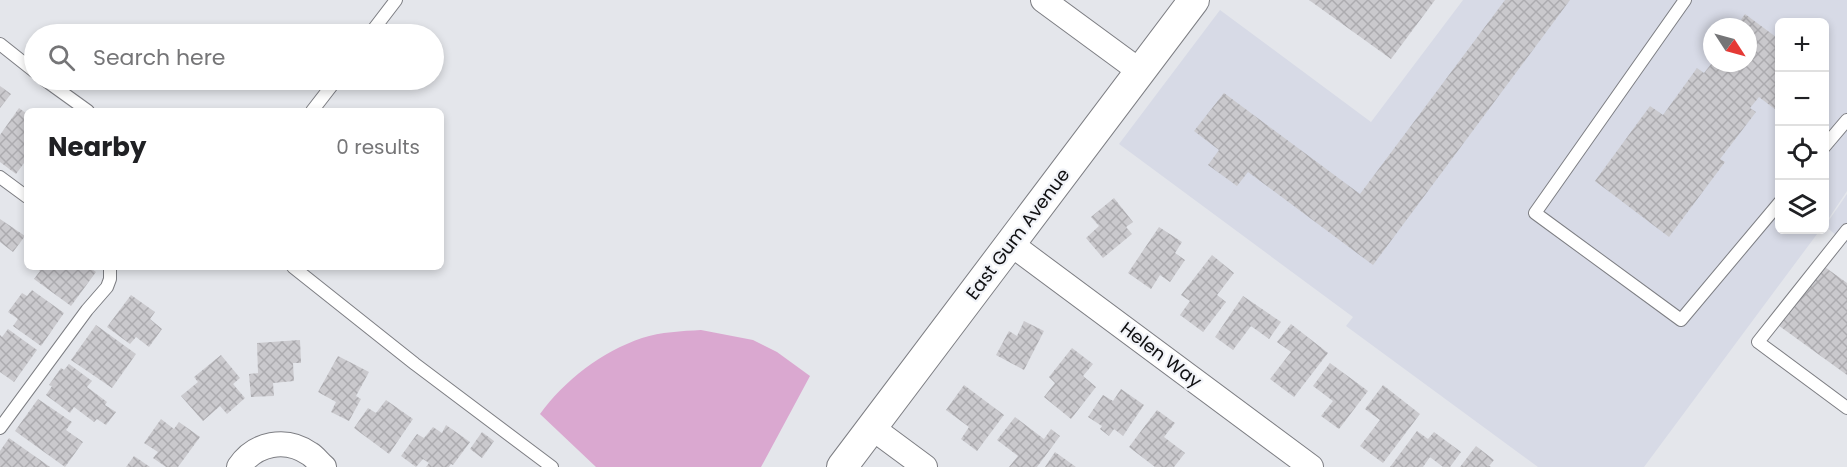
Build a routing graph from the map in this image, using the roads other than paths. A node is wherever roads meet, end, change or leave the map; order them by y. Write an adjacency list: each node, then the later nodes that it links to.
1 (396, 0): 5 (lane)
2 (1194, 0): 8 (street, East Gum Avenue)
3 (1685, 0): 17 (lane)
4 (1052, 2): 8 (street)
5 (378, 24)
6 (0, 44): 7 (lane)
7 (24, 63)
8 (1141, 72): 19 (street, East Gum Avenue)
9 (59, 90): 11 (lane)
10 (328, 90): 12 (lane)
11 (84, 108)
12 (314, 108)
13 (1847, 120): 14 (lane)
14 (1829, 141)
15 (0, 177): 16 (lane)
16 (24, 195)
17 (1775, 206)
18 (1845, 236): 22 (lane)
19 (1011, 244): 24 (street, East Gum Avenue); 30 (street, Helen Way)
20 (110, 270): 23 (lane)
21 (297, 270): 27 (lane)
22 (1847, 408)
23 (0, 428)
24 (871, 428): 28 (street, East Gum Avenue); 29 (street)
25 (239, 467): 26 (street)
26 (324, 467)
27 (552, 467)
28 (842, 467)
29 (925, 467)
30 (1311, 467)

